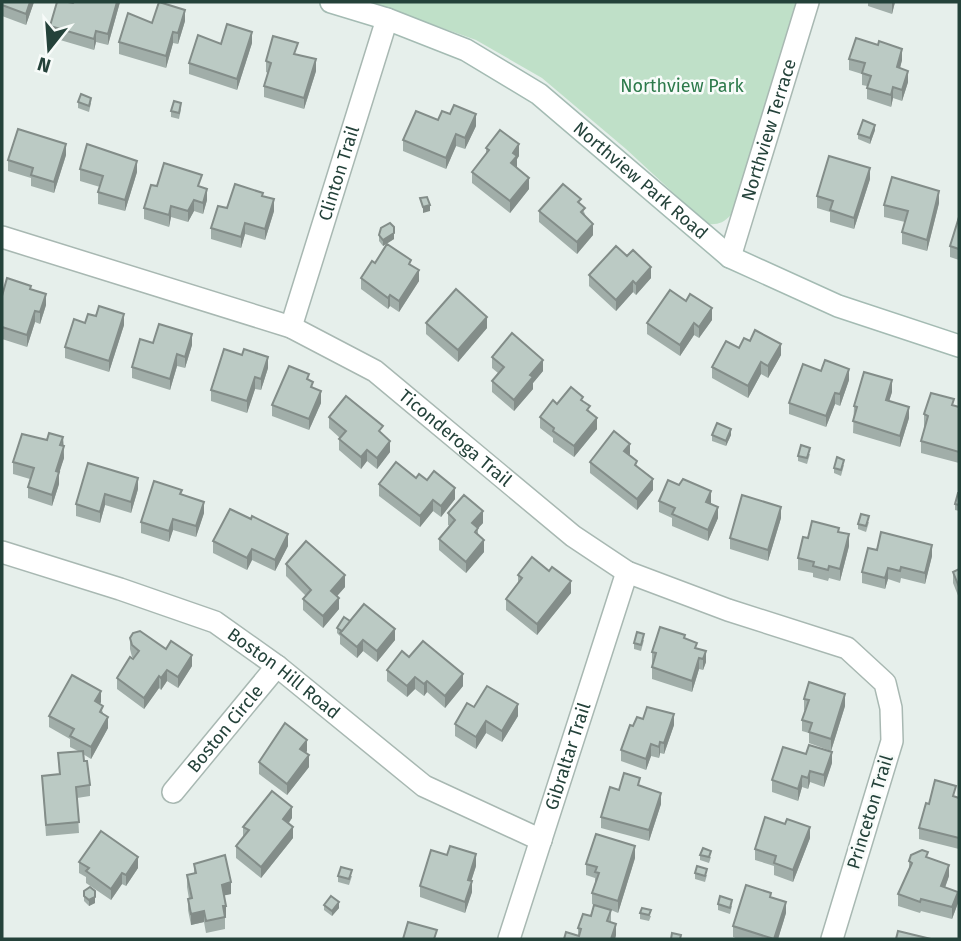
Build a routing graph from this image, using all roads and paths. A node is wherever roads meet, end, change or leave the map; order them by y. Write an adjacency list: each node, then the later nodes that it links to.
1 (331, 2): 3 (street, Northview Park Road)
2 (808, 2): 5 (street, Northview Terrace)
3 (387, 19): 5 (street, Northview Park Road); 6 (street, Clinton Trail)
4 (2, 237): 6 (street, Ticonderoga Trail)
5 (730, 257): 7 (street, Northview Park Road)
6 (291, 327): 9 (street, Ticonderoga Trail)
7 (959, 346)
8 (2, 552): 10 (street, Boston Hill Road)
9 (627, 572): 11 (street, Ticonderoga Trail); 13 (street, Gibraltar Trail)
10 (277, 666): 12 (street, Boston Circle); 13 (street, Boston Hill Road)
11 (885, 682): 15 (street, Princeton Trail)
12 (173, 792)
13 (541, 840): 14 (street, Gibraltar Trail)
14 (509, 939)
15 (832, 939)

